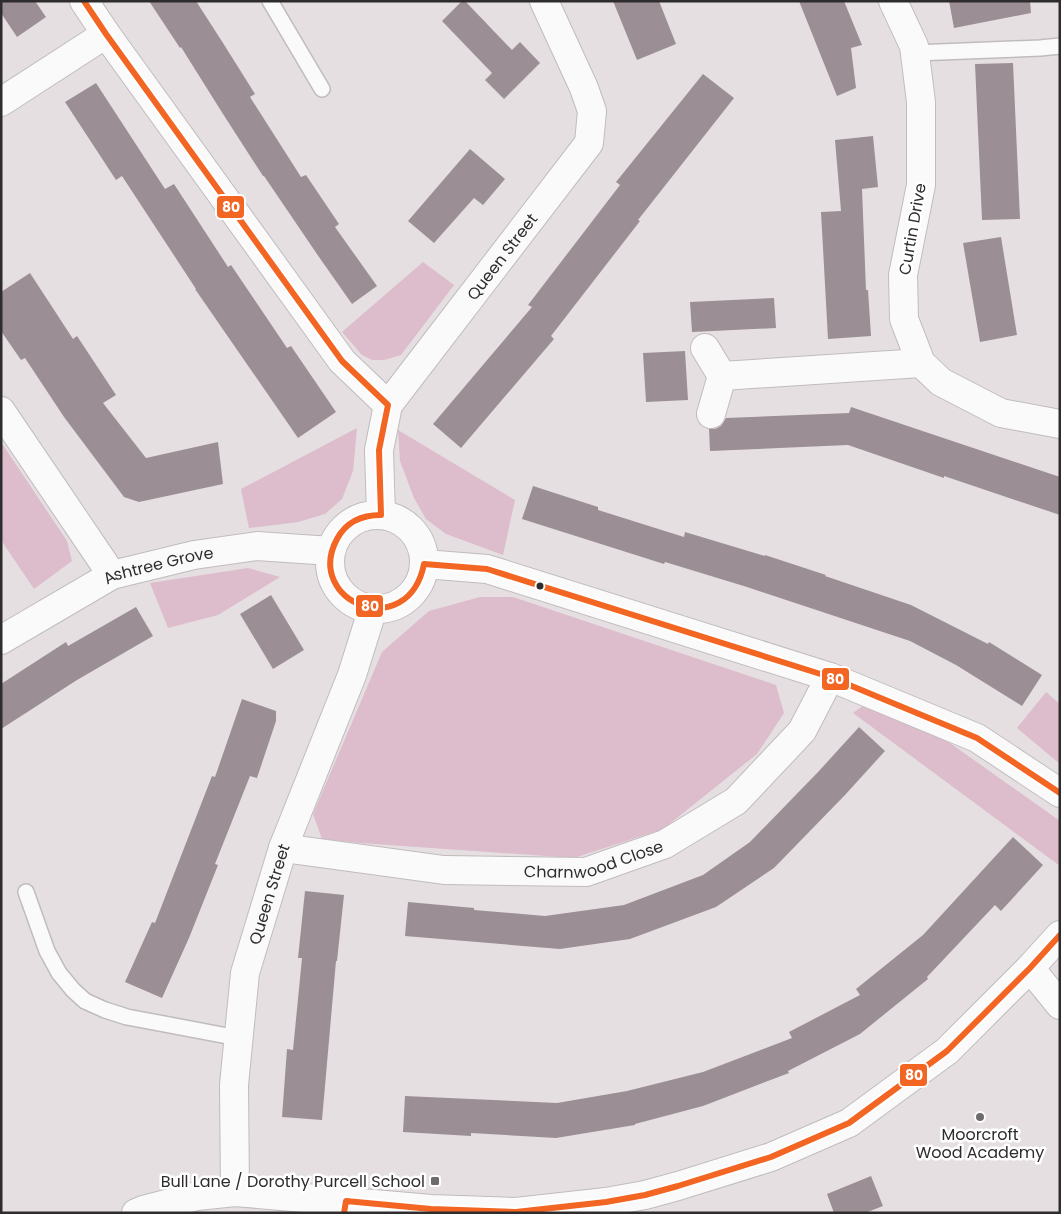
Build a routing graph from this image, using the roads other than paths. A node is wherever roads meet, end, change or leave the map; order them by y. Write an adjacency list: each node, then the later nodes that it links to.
1 (84, 1): 5 (street)
2 (270, 1): 8 (lane)
3 (544, 1): 13 (street, Queen Street)
4 (893, 1): 7 (street, Curtin Drive)
5 (106, 34): 9 (street); 13 (street)
6 (1060, 46): 7 (lane)
7 (915, 53): 11 (street, Curtin Drive)
8 (322, 89)
9 (1, 102)
10 (705, 348): 12 (street)
11 (921, 363): 12 (street); 16 (street, Curtin Drive)
12 (722, 376): 15 (street)
13 (388, 406): 17 (street, Queen Street)
14 (1, 411): 20 (street)
15 (711, 414)
16 (1060, 424)
17 (381, 515): 18 (street); 19 (street)
18 (331, 551): 20 (street, Ashtree Grove); 21 (street)
19 (424, 564): 21 (street); 23 (street)
20 (112, 575): 22 (street, Ashtree Grove)
21 (373, 608): 25 (street, Queen Street)
22 (1, 640)
23 (830, 677): 24 (street); 25 (street, Charnwood Close)
24 (1060, 793)
25 (283, 848): 30 (street, Queen Street)
26 (26, 892): 30 (lane)
27 (1060, 935): 28 (street)
28 (1030, 968): 29 (street); 32 (street)
29 (1060, 1004)
30 (238, 1038): 31 (street, Queen Street)
31 (235, 1192): 32 (street); 33 (street)
32 (345, 1207)
33 (136, 1213)

